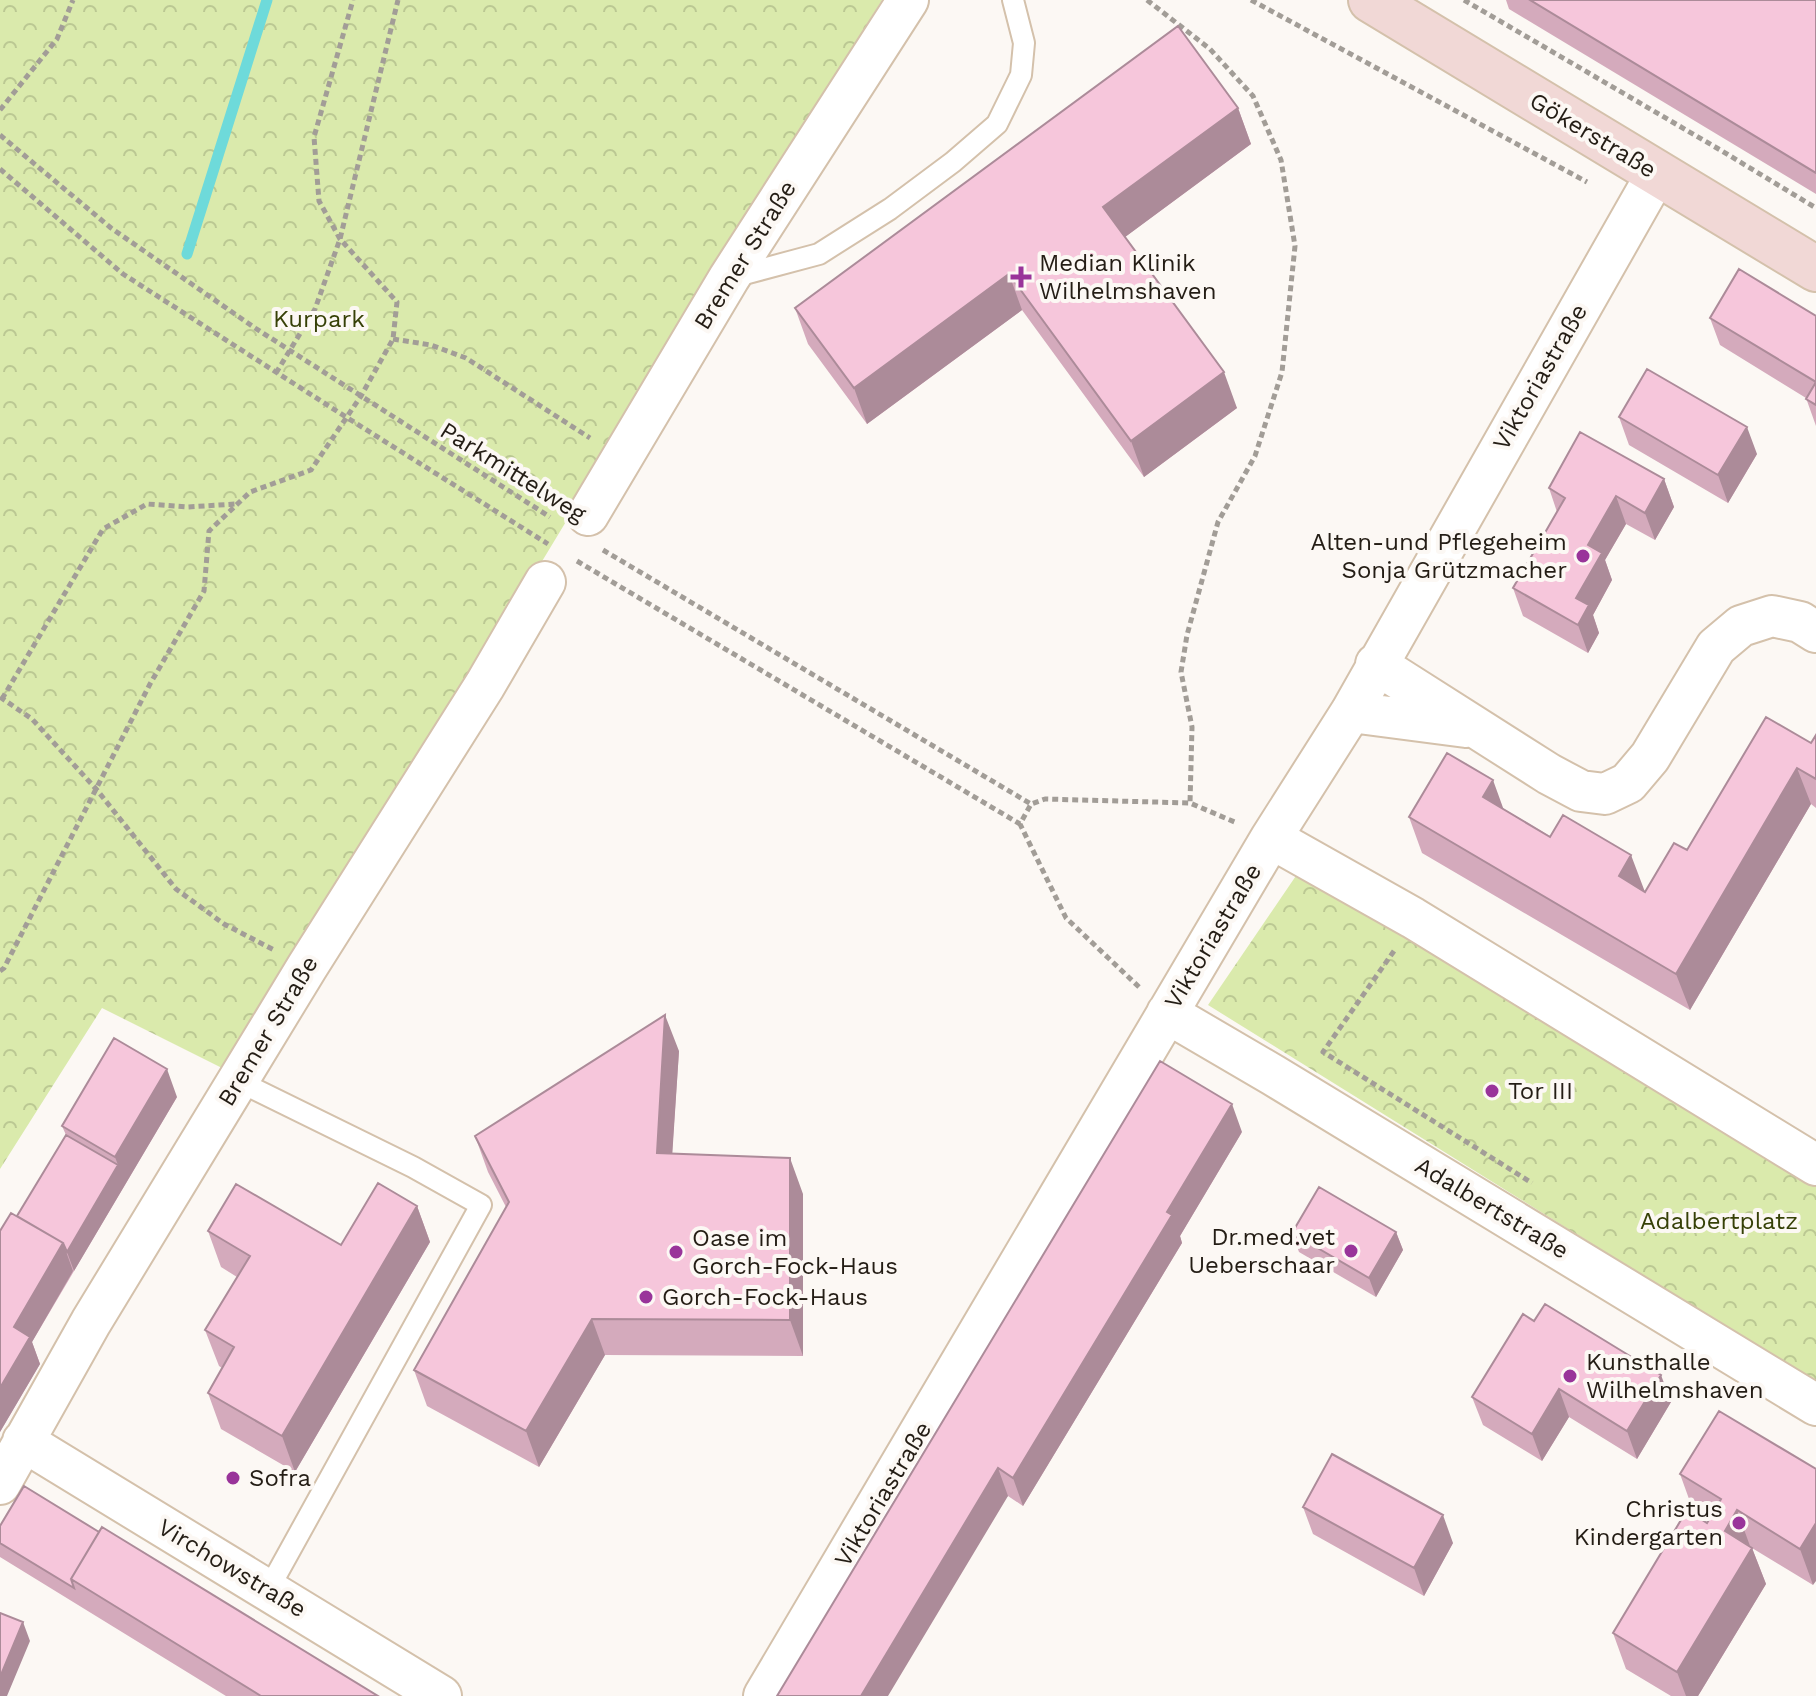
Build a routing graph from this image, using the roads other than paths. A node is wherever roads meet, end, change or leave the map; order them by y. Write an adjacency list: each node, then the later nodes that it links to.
1 (908, 0): 6 (street, Bremer Straße)
2 (1013, 0): 6 (lane)
3 (1371, 0): 4 (main road, Gökerstraße)
4 (1646, 191): 5 (main road, Gökerstraße); 10 (street, Viktoriastraße)
5 (1816, 269)
6 (729, 278): 7 (street, Bremer Straße)
7 (585, 530)
8 (558, 563): 15 (street, Bremer Straße)
9 (1816, 632): 12 (street)
10 (1376, 664): 11 (street, Viktoriastraße); 12 (street)
11 (1351, 712): 12 (street); 13 (street, Viktoriastraße)
12 (1475, 728)
13 (1271, 838): 14 (street, Viktoriastraße); 16 (street)
14 (1167, 1013): 17 (street, Adalbertstraße); 22 (street, Viktoriastraße)
15 (238, 1081): 18 (street, Bremer Straße); 20 (lane)
16 (1816, 1165)
17 (1816, 1405)
18 (23, 1441): 19 (street, Bremer Straße); 20 (street, Virchowstraße)
19 (0, 1484)
20 (268, 1590): 21 (street, Virchowstraße)
21 (441, 1696)
22 (764, 1696)

